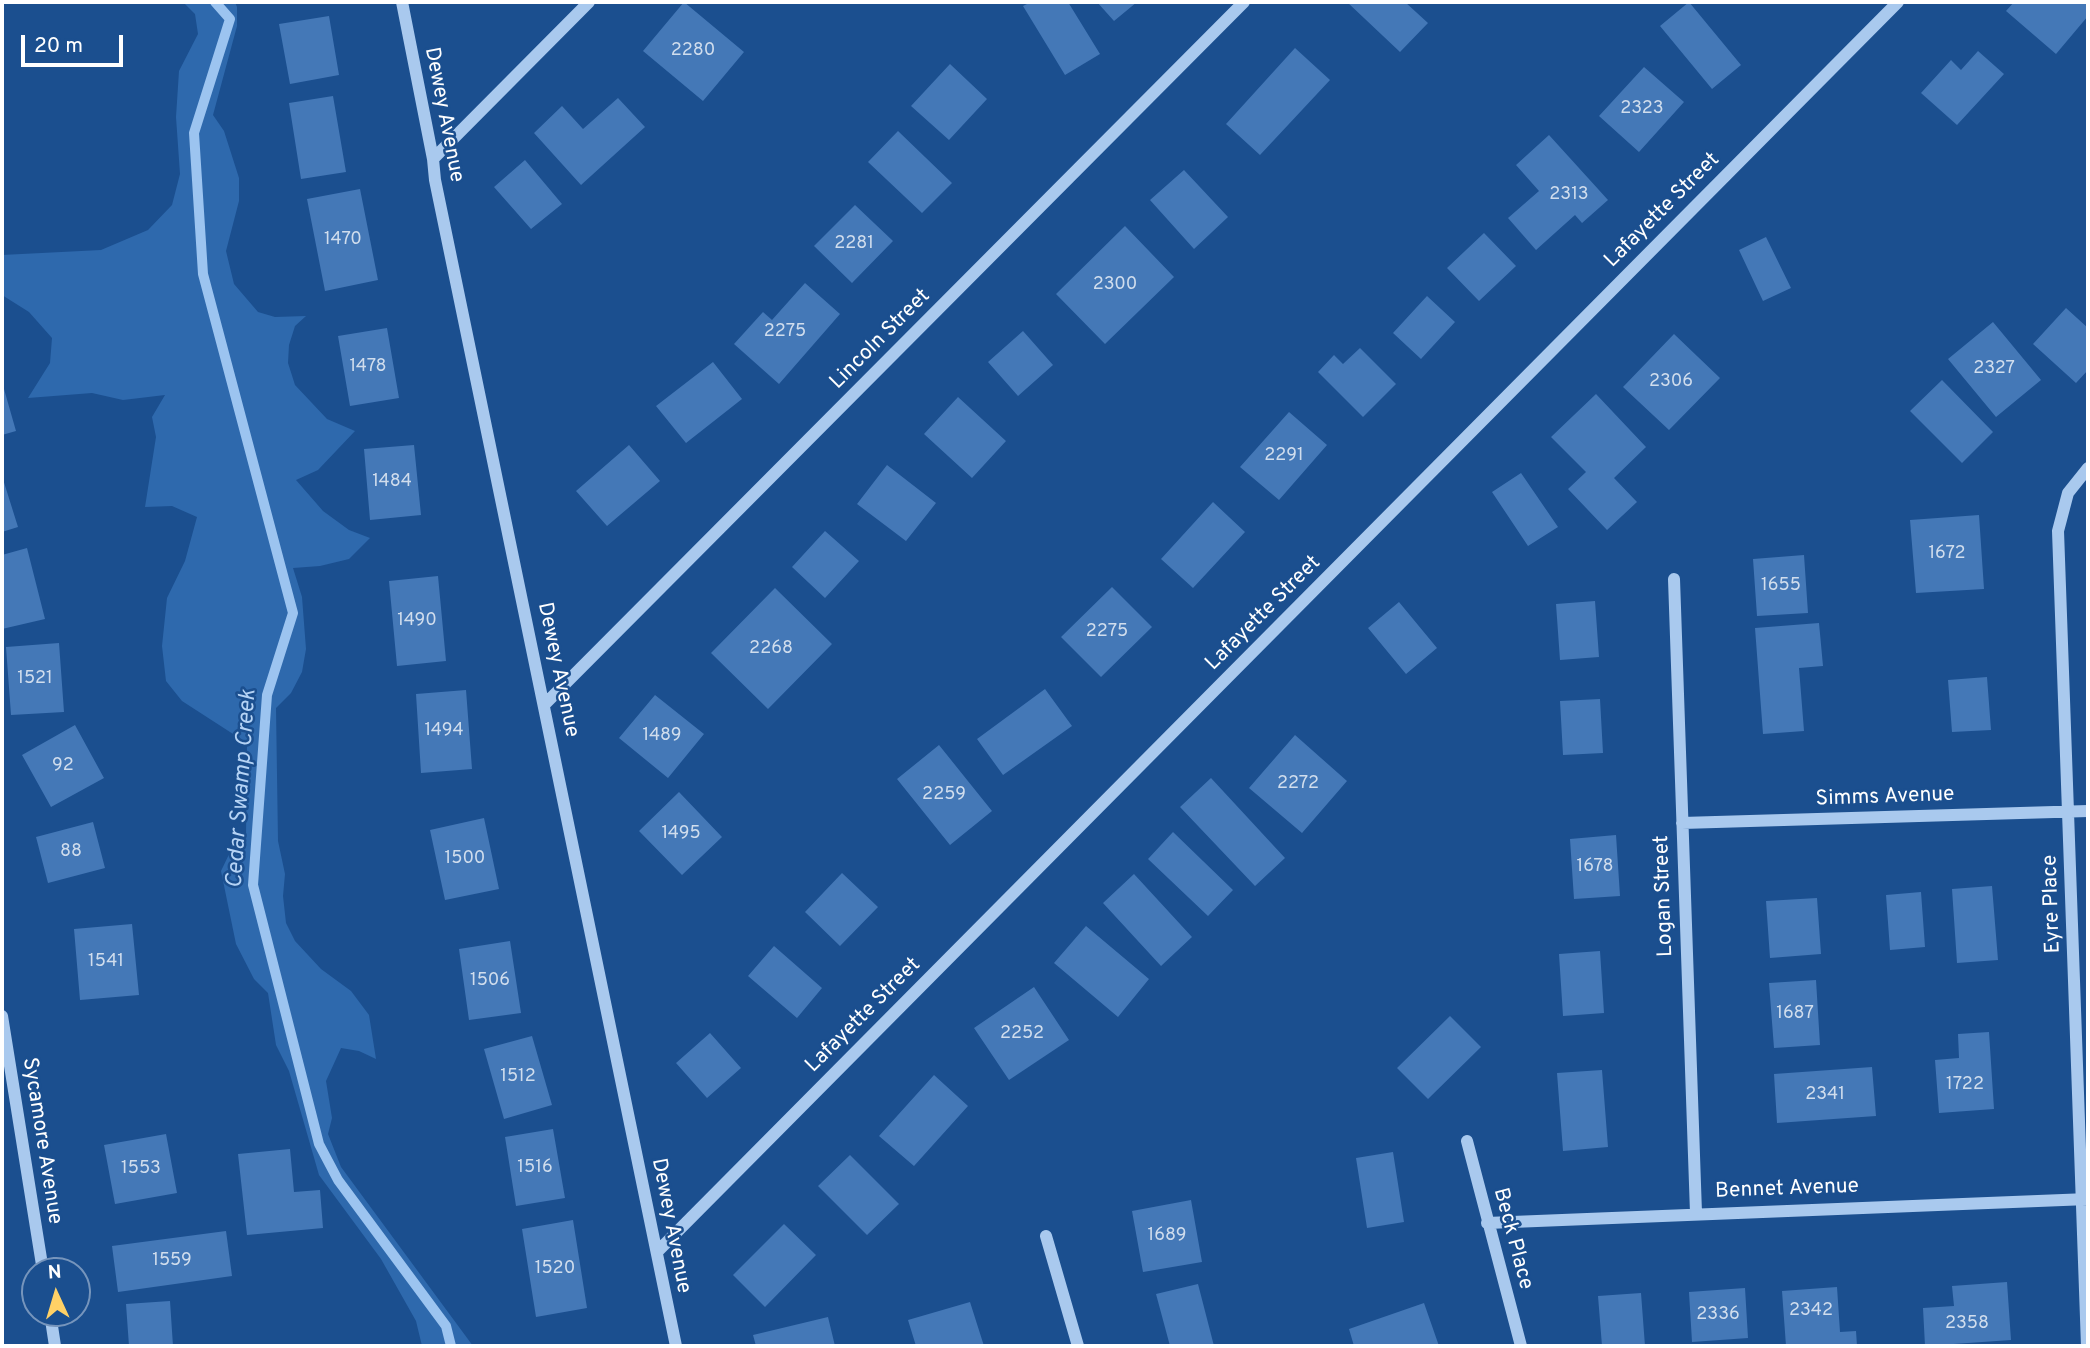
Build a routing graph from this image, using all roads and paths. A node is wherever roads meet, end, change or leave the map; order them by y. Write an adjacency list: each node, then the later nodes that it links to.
1 (402, 2): 5 (street, Dewey Avenue)
2 (589, 2): 5 (street)
3 (1244, 2): 8 (street, Lincoln Street)
4 (1898, 2): 18 (street, Lafayette Street)
5 (433, 159): 8 (street, Dewey Avenue)
6 (2088, 468): 10 (street, Eyre Place)
7 (1674, 579): 11 (street, Logan Street)
8 (544, 705): 18 (street, Dewey Avenue)
9 (2088, 811): 10 (street, Simms Avenue)
10 (2069, 812): 11 (street, Simms Avenue); 14 (street, Eyre Place)
11 (1682, 823): 15 (street, Logan Street)
12 (2, 1017): 19 (street, Sycamore Avenue)
13 (1467, 1141): 16 (street, Beck Place)
14 (2085, 1199): 15 (street, Bennet Avenue); 25 (street, Eyre Place)
15 (1696, 1213): 16 (street, Bennet Avenue)
16 (1487, 1223): 24 (street, Beck Place)
17 (1046, 1237): 23 (street)
18 (657, 1252): 22 (street, Dewey Avenue)
19 (41, 1257)
20 (52, 1327): 21 (street)
21 (55, 1346)
22 (676, 1346)
23 (1077, 1346)
24 (1521, 1346)
25 (2087, 1346)

